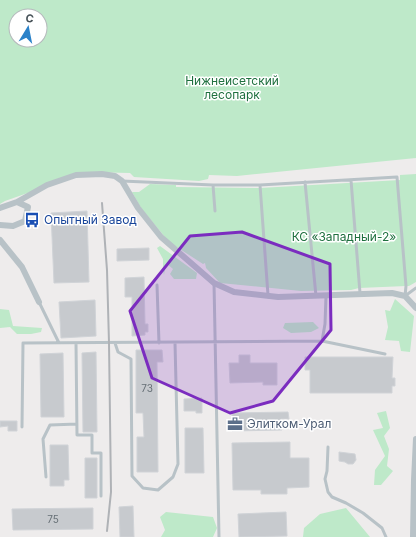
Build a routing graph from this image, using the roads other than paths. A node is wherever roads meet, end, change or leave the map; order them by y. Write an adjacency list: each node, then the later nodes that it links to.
1 (351, 180): 3 (lane); 14 (lane); 18 (lane)
2 (122, 181): 4 (lane); 6 (street); 11 (street)
3 (305, 182): 5 (lane); 16 (lane)
4 (213, 185): 5 (lane); 8 (lane)
5 (260, 185): 15 (lane)
6 (17, 202): 7 (street); 9 (street)
7 (0, 208)
8 (215, 211)
9 (0, 225)
10 (0, 240): 19 (street)
11 (214, 283): 15 (street); 22 (lane)
12 (157, 284): 26 (lane)
13 (416, 288): 18 (lane)
14 (360, 295): 17 (street); 18 (street)
15 (268, 296): 16 (street)
16 (316, 296): 17 (street)
17 (326, 296): 21 (lane)
18 (405, 296): 20 (street)
19 (39, 302): 23 (lane)
20 (416, 308)
21 (322, 341): 22 (lane); 28 (lane)
22 (216, 342): 27 (lane); 36 (lane)
23 (59, 343): 24 (lane); 30 (lane)
24 (76, 343): 25 (lane); 29 (lane)
25 (115, 343): 26 (lane); 27 (lane)
26 (159, 343): 27 (lane)
27 (175, 343)
28 (385, 354)
29 (77, 424): 33 (lane); 35 (lane)
30 (22, 427)
31 (416, 439): 34 (street)
32 (328, 447): 37 (lane)
33 (46, 477)
34 (415, 480): 38 (street)
35 (101, 496)
36 (219, 537)
37 (386, 537)
38 (413, 537)

